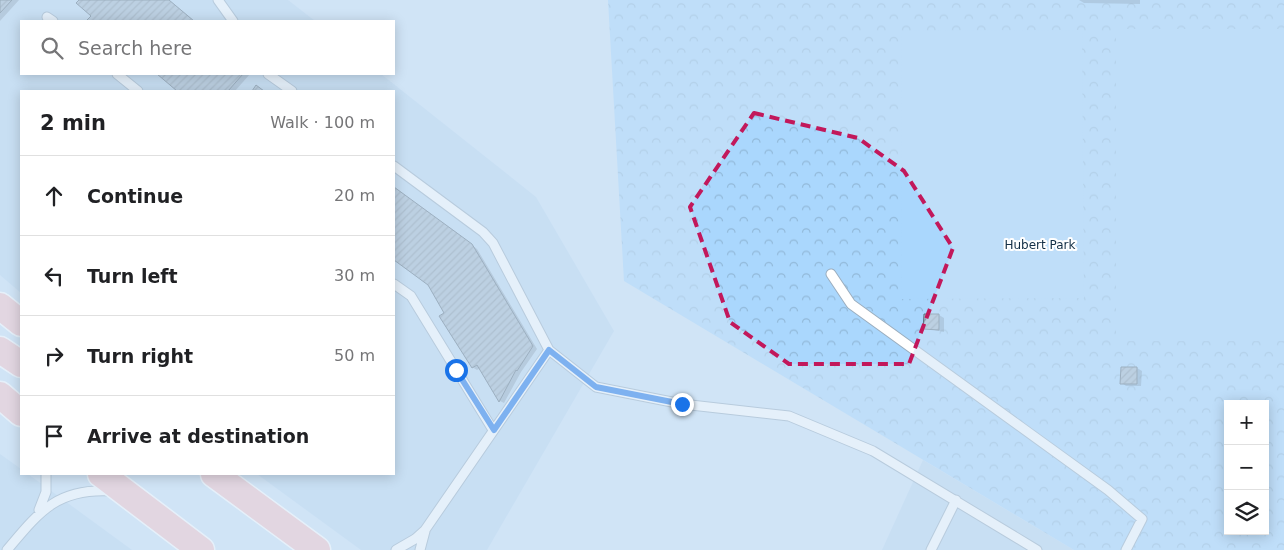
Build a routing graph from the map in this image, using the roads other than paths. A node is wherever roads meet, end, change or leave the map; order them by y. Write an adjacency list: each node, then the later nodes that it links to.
1 (218, 0): 2 (lane)
2 (232, 20)
3 (118, 75): 5 (lane)
4 (269, 75): 6 (lane)
5 (137, 90)
6 (291, 90)
7 (395, 167): 13 (lane)
8 (832, 274): 32 (lane)
9 (395, 285): 17 (lane)
10 (0, 306): 11 (main road)
11 (20, 322)
12 (0, 350): 14 (main road)
13 (549, 350): 17 (lane); 22 (lane)
14 (20, 363)
15 (0, 395): 16 (main road)
16 (20, 412)
17 (494, 430): 24 (lane)
18 (46, 475): 23 (lane)
19 (102, 475): 21 (main road)
20 (224, 478): 27 (main road)
21 (126, 494): 23 (lane); 26 (main road)
22 (956, 500): 30 (lane); 31 (lane)
23 (37, 513): 25 (lane)
24 (425, 530): 28 (lane); 29 (lane)
25 (7, 550)
26 (201, 550)
27 (317, 550)
28 (396, 550)
29 (420, 550)
30 (930, 550)
31 (1037, 550)
32 (1126, 550)

